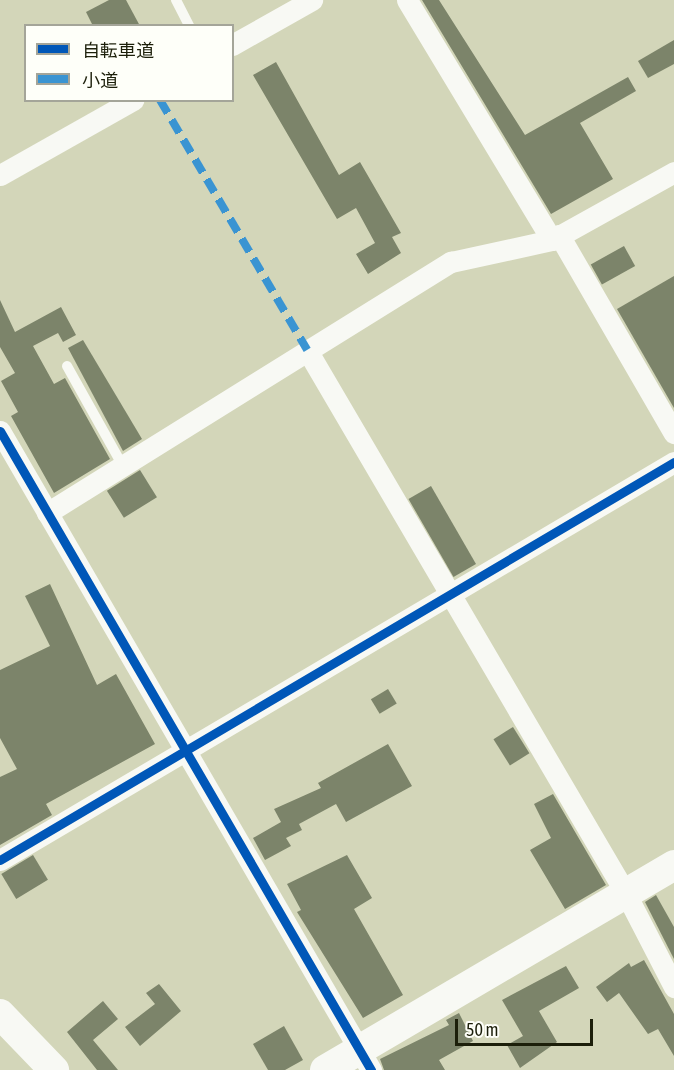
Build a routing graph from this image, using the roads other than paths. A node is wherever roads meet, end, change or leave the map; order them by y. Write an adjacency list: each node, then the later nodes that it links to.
1 (176, 0): 4 (lane)
2 (312, 0): 5 (street)
3 (407, 0): 9 (street)
4 (188, 24)
5 (234, 44)
6 (129, 102): 8 (street)
7 (674, 172): 9 (street)
8 (0, 175)
9 (556, 238): 10 (street); 13 (street)
10 (307, 350): 15 (street); 17 (street)
11 (67, 366): 15 (lane)
12 (0, 431): 16 (street)
13 (674, 433)
14 (674, 462): 17 (street)
15 (123, 466): 16 (street)
16 (47, 513): 18 (street)
17 (450, 593): 18 (street); 21 (street)
18 (186, 751): 19 (street); 24 (street)
19 (0, 860)
20 (674, 865): 21 (street)
21 (626, 894): 22 (street); 24 (street)
22 (674, 987)
23 (0, 1014): 25 (street)
24 (365, 1060): 26 (street)
25 (54, 1070)
26 (325, 1070)

